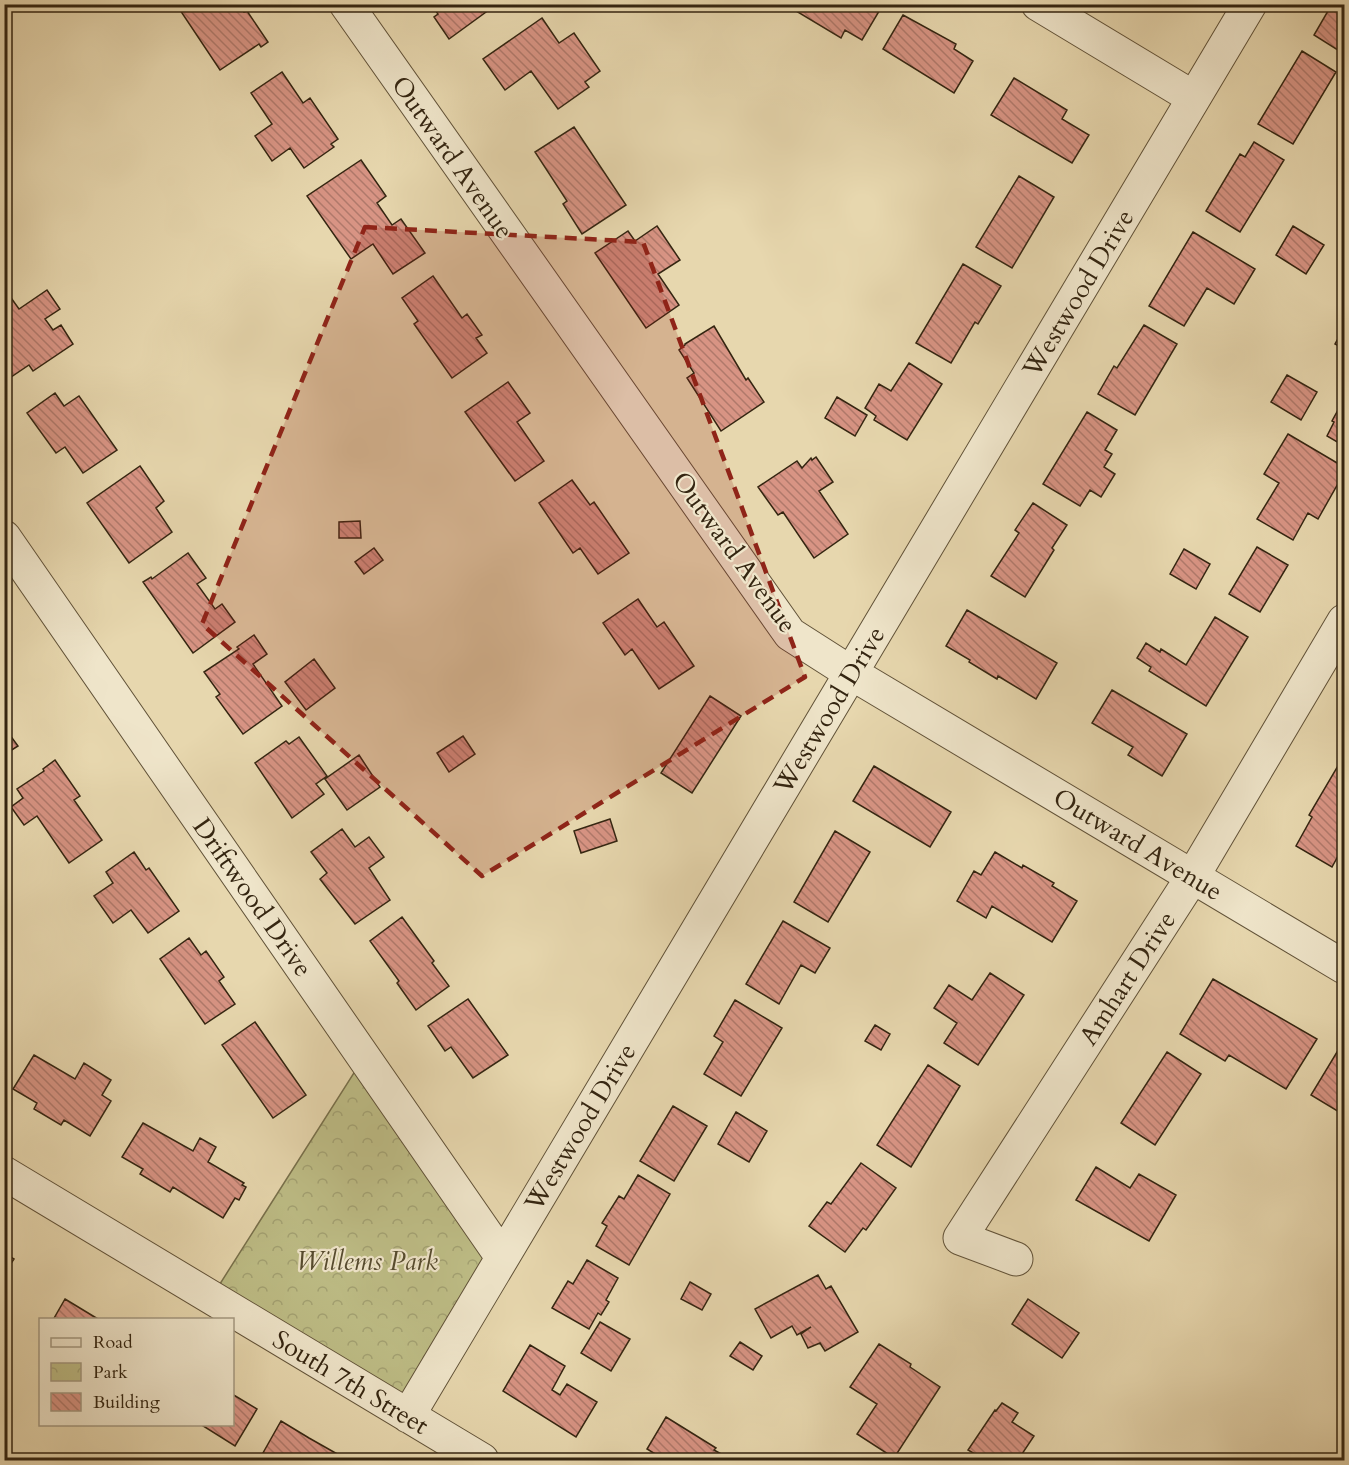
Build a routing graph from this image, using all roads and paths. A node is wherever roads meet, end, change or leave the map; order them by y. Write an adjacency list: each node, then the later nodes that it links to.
1 (346, 4): 7 (street, Outward Avenue)
2 (1038, 4): 4 (street)
3 (1250, 4): 4 (street, Westwood Drive)
4 (1194, 98): 7 (street, Westwood Drive)
5 (4, 537): 11 (street, Driftwood Drive)
6 (1344, 621): 8 (street, Amhart Drive)
7 (851, 673): 8 (street, Outward Avenue); 11 (street, Westwood Drive)
8 (1193, 876): 9 (street, Outward Avenue); 12 (street, Amhart Drive)
9 (1344, 967)
10 (4, 1173): 13 (street, South 7th Street)
11 (502, 1257): 13 (street, Westwood Drive)
12 (1016, 1259)
13 (408, 1416): 14 (street, South 7th Street)
14 (482, 1461)

